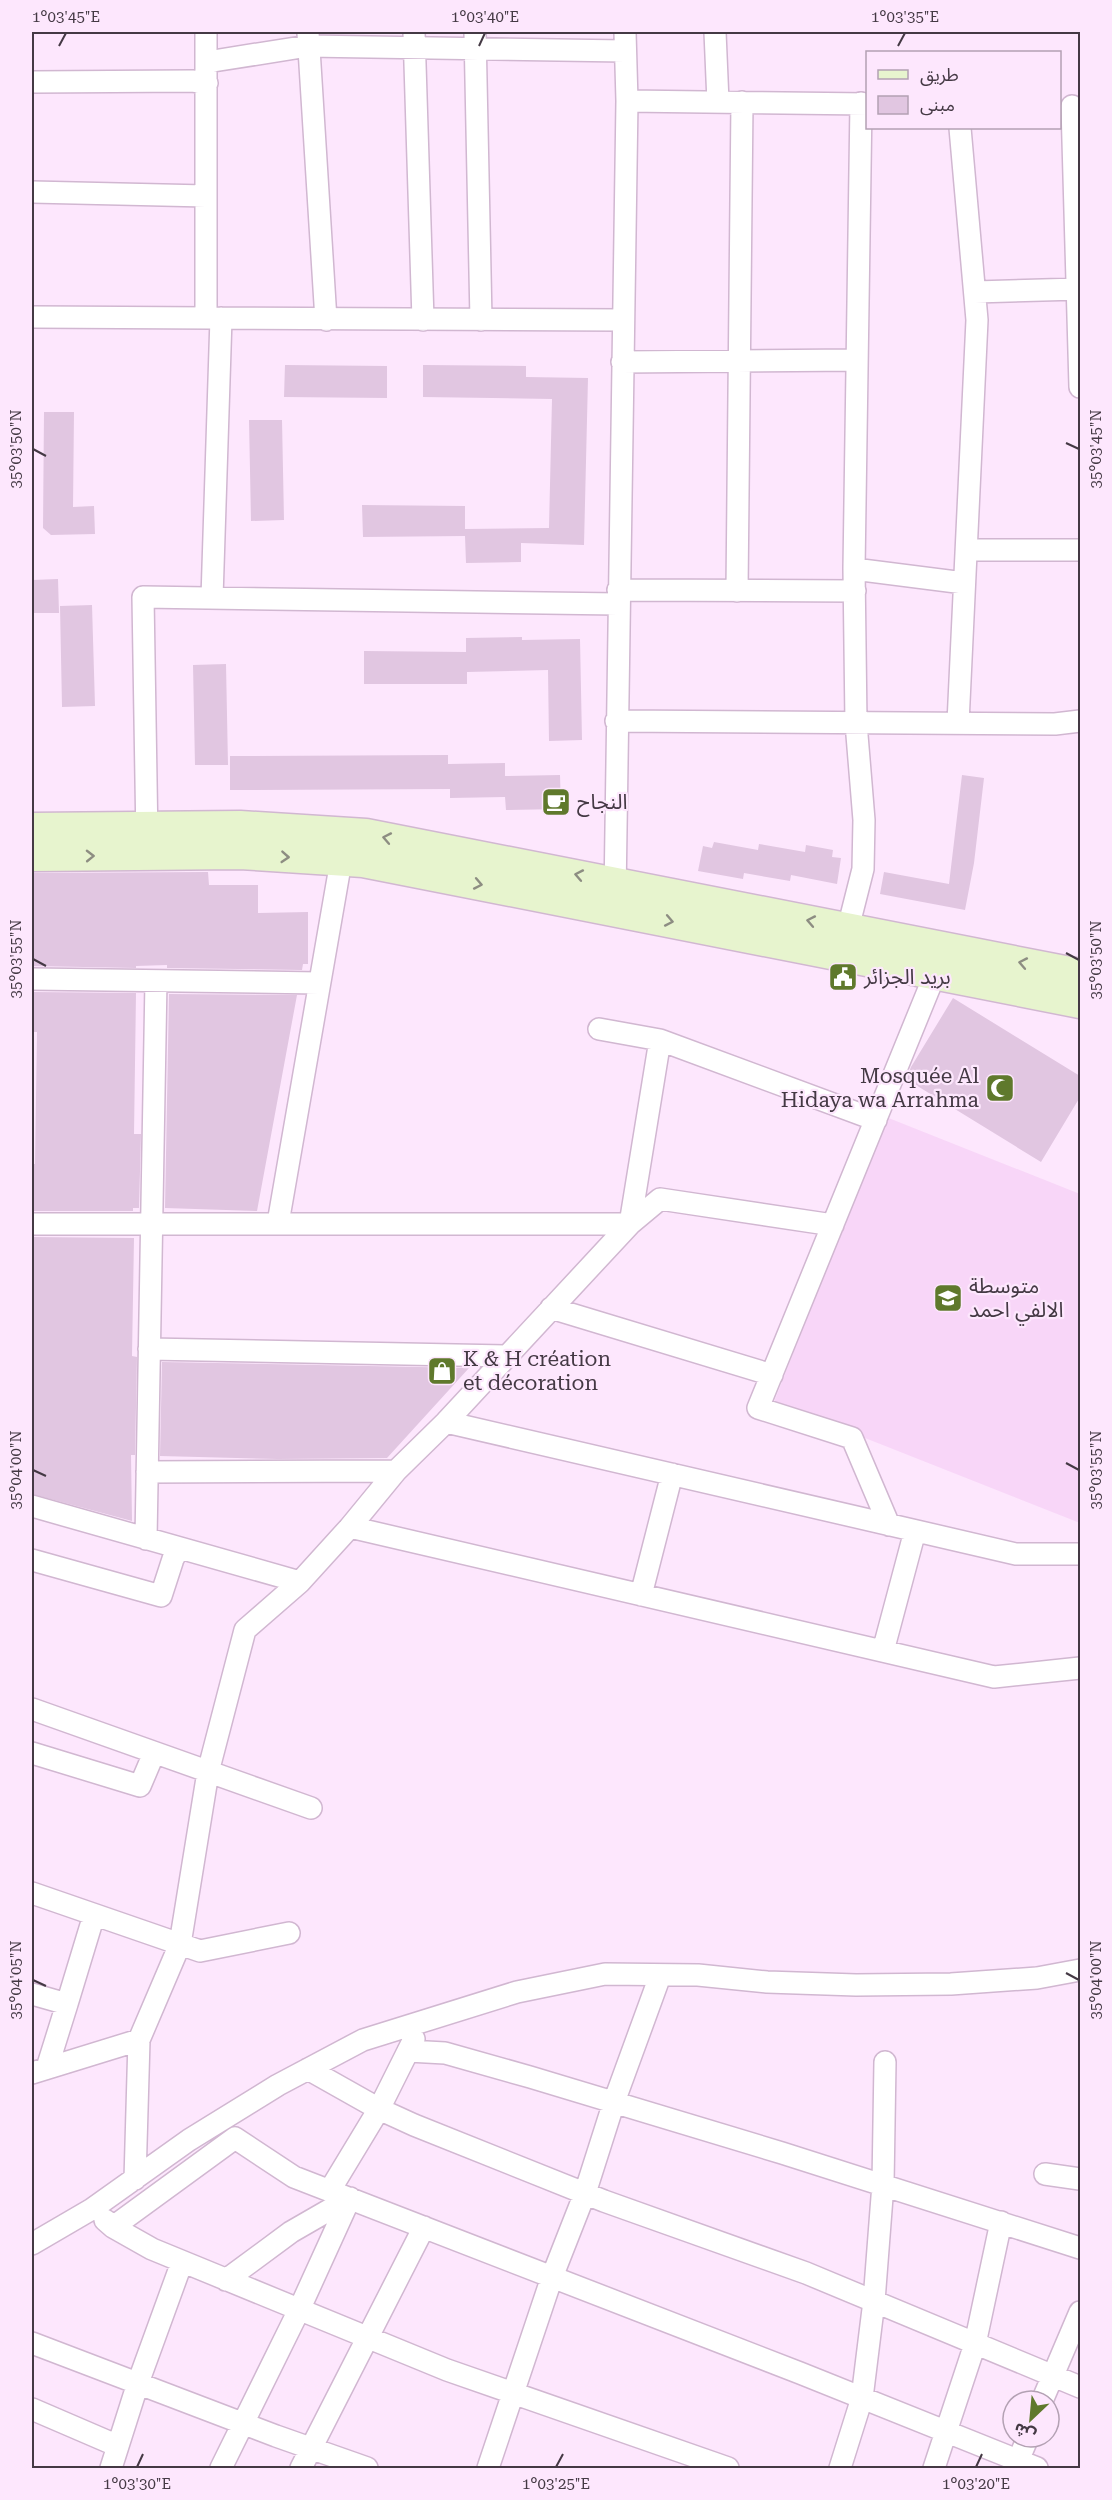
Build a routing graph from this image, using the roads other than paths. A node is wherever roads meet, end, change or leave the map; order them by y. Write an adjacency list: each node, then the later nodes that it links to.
1 (206, 32): 7 (street)
2 (715, 32): 10 (street)
3 (308, 39): 4 (street); 7 (street); 22 (street)
4 (414, 40): 5 (street); 23 (street)
5 (476, 40): 6 (street); 24 (street)
6 (625, 41): 9 (street)
7 (207, 73): 8 (street); 16 (street)
8 (32, 82)
9 (627, 101): 10 (street); 25 (street)
10 (718, 102): 11 (street)
11 (742, 102): 12 (street); 26 (street)
12 (864, 104): 27 (street)
13 (1071, 106): 17 (street)
14 (960, 129): 19 (street)
15 (32, 192): 16 (street)
16 (206, 196): 21 (street)
17 (1079, 264): 18 (street)
18 (1078, 289): 19 (street); 29 (street)
19 (975, 292): 30 (street)
20 (32, 316): 21 (street)
21 (214, 318): 22 (street); 37 (street)
22 (326, 320): 23 (street)
23 (423, 320): 24 (street)
24 (481, 320): 25 (street)
25 (623, 320): 28 (street)
26 (739, 360): 27 (street); 28 (street); 34 (street)
27 (857, 360): 32 (street)
28 (622, 362): 36 (street)
29 (1080, 387)
30 (967, 550): 31 (street); 33 (street)
31 (1080, 550)
32 (854, 569): 33 (street); 35 (street)
33 (964, 583): 41 (street)
34 (737, 591): 35 (street); 36 (street)
35 (855, 591): 40 (street)
36 (618, 597): 37 (street); 38 (street)
37 (212, 598): 43 (street)
38 (616, 721): 40 (street); 46 (street)
39 (1080, 721): 41 (street)
40 (856, 723): 41 (street); 47 (street)
41 (958, 723)
42 (32, 828): 43 (street)
43 (147, 841): 44 (street, one-way to 43); 45 (street, one-way to 45); 46 (street, one-way to 43)
44 (32, 856)
45 (340, 861): 46 (street, one-way to 46); 52 (street)
46 (615, 896): 47 (street)
47 (844, 942): 48 (street); 49 (street, one-way to 47)
48 (935, 974): 53 (street); 56 (street)
49 (1080, 974)
50 (32, 979): 51 (street)
51 (156, 981): 52 (street); 59 (street)
52 (319, 983): 57 (street)
53 (1080, 1003)
54 (599, 1029): 55 (street)
55 (660, 1040): 56 (street); 60 (street)
56 (876, 1120): 61 (street)
57 (278, 1223): 59 (street); 60 (street)
58 (32, 1224): 59 (street)
59 (151, 1224): 63 (street)
60 (630, 1224): 61 (street); 62 (street)
61 (833, 1225): 65 (street)
62 (551, 1308): 64 (street); 65 (street)
63 (149, 1348): 64 (street); 68 (street)
64 (506, 1356): 66 (street)
65 (772, 1375): 71 (street)
66 (446, 1422): 67 (street); 69 (street)
67 (396, 1471): 68 (street); 72 (street)
68 (147, 1472): 74 (street)
69 (672, 1474): 71 (street); 79 (street)
70 (32, 1506): 74 (street)
71 (889, 1525): 73 (street)
72 (350, 1527): 78 (street); 79 (street)
73 (915, 1531): 76 (street); 80 (street)
74 (146, 1539): 75 (street)
75 (179, 1548): 77 (street); 78 (street)
76 (1080, 1554)
77 (32, 1560)
78 (300, 1582): 85 (street)
79 (641, 1595): 80 (street)
80 (883, 1651): 81 (street)
81 (1080, 1668)
82 (32, 1709): 84 (street)
83 (32, 1753): 84 (street)
84 (154, 1753): 85 (street)
85 (208, 1772): 86 (street); 90 (street)
86 (310, 1808)
87 (32, 1893): 88 (street)
88 (94, 1915): 90 (street); 94 (street)
89 (289, 1933): 90 (street)
90 (180, 1944): 96 (street)
91 (1080, 1970): 92 (street)
92 (660, 1976): 95 (street); 101 (street)
93 (32, 1994): 94 (street)
94 (67, 2004): 100 (street)
95 (424, 2020): 97 (street); 99 (street)
96 (139, 2040): 100 (street); 104 (street)
97 (408, 2051): 101 (street); 102 (street)
98 (885, 2062): 106 (street)
99 (308, 2069): 102 (street); 104 (street)
100 (39, 2070)
101 (614, 2102): 106 (street); 108 (street)
102 (379, 2109): 107 (street); 108 (street)
103 (1045, 2174): 105 (street)
104 (135, 2179): 110 (street)
105 (1080, 2179)
106 (883, 2184): 111 (street); 119 (street)
107 (330, 2190): 109 (street); 112 (street)
108 (585, 2193): 117 (street); 119 (street)
109 (350, 2198): 113 (street); 118 (street); 120 (street)
110 (93, 2209): 112 (street); 114 (street)
111 (1000, 2222): 115 (street); 124 (street)
112 (113, 2227): 116 (street)
113 (424, 2227): 117 (street); 122 (street)
114 (32, 2244)
115 (1080, 2248)
116 (182, 2262): 118 (street); 126 (street)
117 (552, 2277): 129 (street); 130 (street)
118 (226, 2280): 120 (street)
119 (874, 2301): 124 (street); 130 (street)
120 (299, 2310): 122 (street); 132 (street)
121 (1080, 2312): 125 (street)
122 (368, 2338): 129 (street); 135 (street)
123 (32, 2343): 126 (street)
124 (975, 2344): 125 (street); 133 (street)
125 (1052, 2375): 127 (street); 128 (street)
126 (138, 2383): 132 (street); 134 (street)
127 (1080, 2387)
128 (1047, 2389)
129 (514, 2394): 137 (street); 143 (street)
130 (862, 2398): 133 (street); 145 (street)
131 (32, 2409): 134 (street)
132 (242, 2423): 135 (street); 140 (street)
133 (945, 2432): 138 (street); 146 (street)
134 (118, 2446): 139 (street)
135 (310, 2448): 141 (street); 142 (street)
136 (1026, 2449): 138 (street)
137 (673, 2459): 144 (street)
138 (1024, 2466)
139 (111, 2469)
140 (221, 2469)
141 (301, 2469)
142 (367, 2469)
143 (488, 2469)
144 (728, 2469)
145 (840, 2469)
146 (934, 2469)

